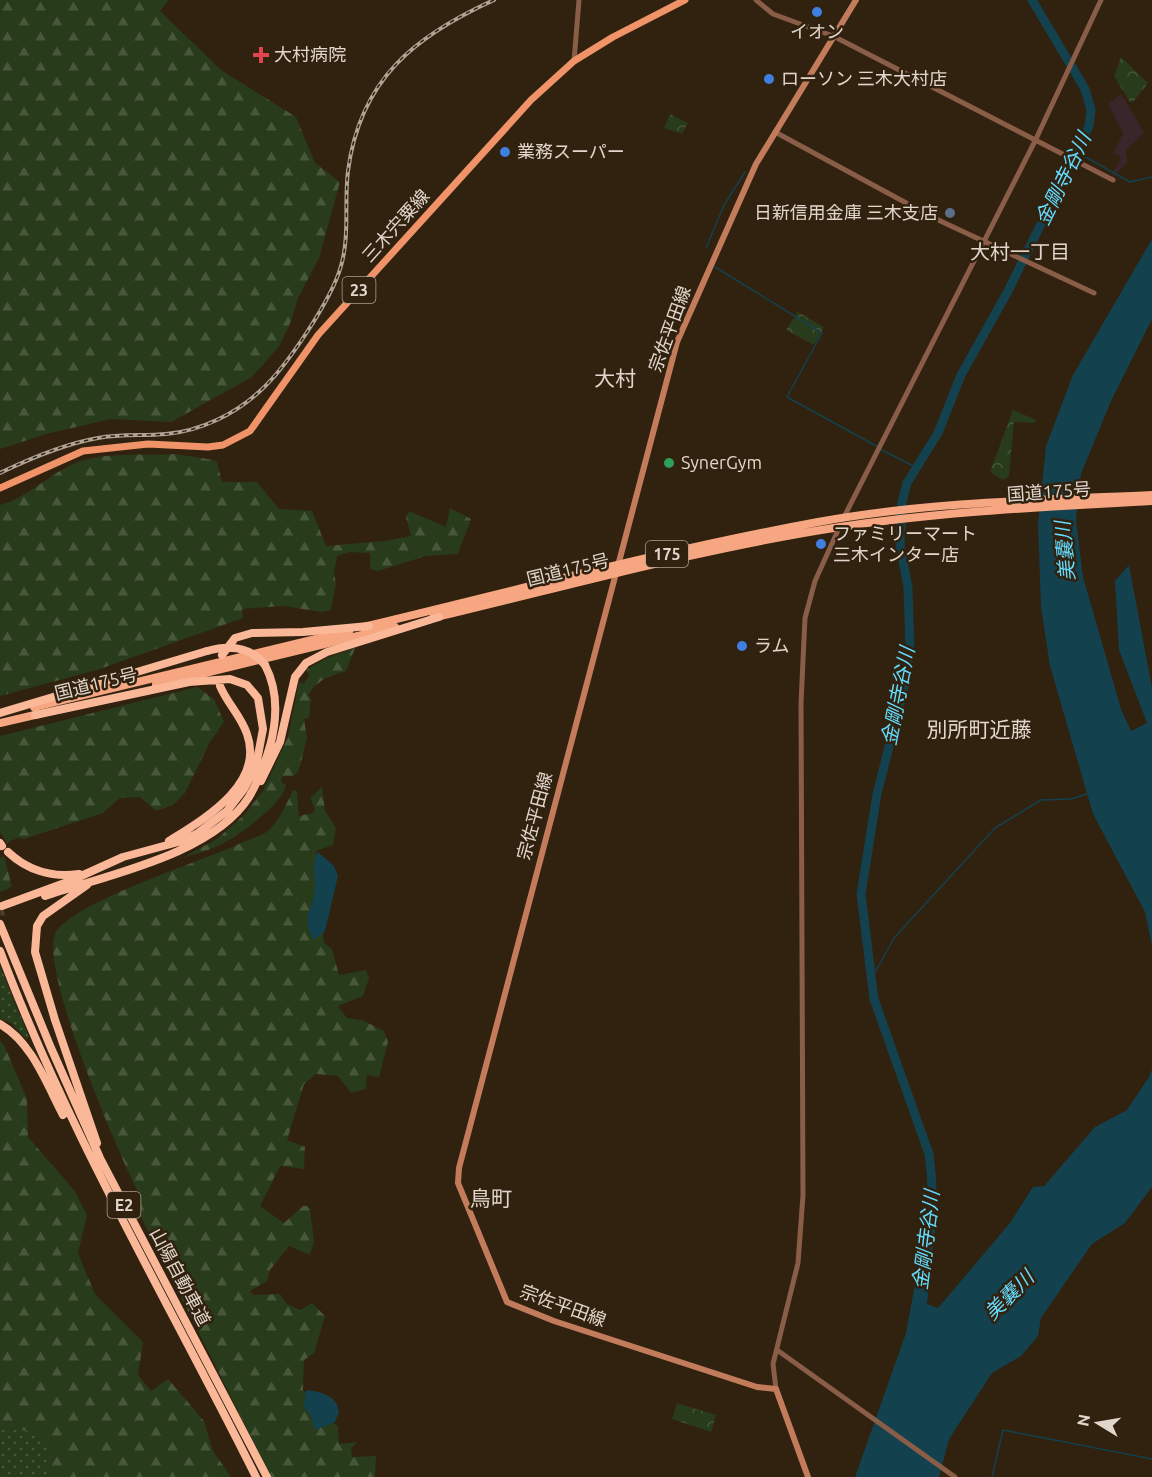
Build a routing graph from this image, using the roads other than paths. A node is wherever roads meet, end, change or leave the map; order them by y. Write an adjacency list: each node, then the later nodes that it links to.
1 (579, 0): 7 (street)
2 (685, 0): 7 (main road, 三木宍粟線 / 23)
3 (756, 0): 6 (street)
4 (856, 0): 6 (main road, 宗佐平田線)
5 (1101, 0): 9 (street)
6 (833, 36): 8 (main road, 宗佐平田線); 9 (street)
7 (574, 61): 13 (main road, 三木宍粟線 / 23)
8 (775, 132): 11 (street); 20 (main road, 宗佐平田線)
9 (1035, 141): 10 (street); 11 (street)
10 (1113, 180)
11 (985, 241): 12 (street); 18 (street)
12 (1094, 293)
13 (0, 488)
14 (1152, 495): 16 (highway, 国道175号 / 175)
15 (1152, 501): 16 (highway, 国道175号 / 175)
16 (1030, 504): 17 (highway, 国道175号 / 175)
17 (888, 516): 18 (highway, 国道175号 / 175); 19 (highway, 国道175号 / 175)
18 (844, 518): 19 (street); 20 (highway, 国道175号 / 175)
19 (839, 527): 20 (highway, 国道175号 / 175); 40 (street)
20 (617, 569): 21 (highway, 国道175号 / 175); 41 (main road, 宗佐平田線)
21 (448, 611): 22 (highway, 国道175号 / 175); 23 (highway, 国道175号 / 175)
22 (427, 617): 23 (highway); 24 (highway, 国道175号 / 175); 28 (highway, 国道175号 / 175); 30 (highway)
23 (438, 617)
24 (369, 626): 25 (highway); 27 (highway, 国道175号 / 175)
25 (222, 655)
26 (220, 686): 31 (highway)
27 (0, 714): 30 (highway, bridge)
28 (35, 715): 29 (highway, 175); 31 (highway)
29 (0, 724)
30 (248, 798): 33 (highway)
31 (164, 844): 33 (highway)
32 (3, 847): 33 (highway)
33 (91, 877): 34 (highway); 38 (highway)
34 (3, 908)
35 (0, 924): 38 (highway, 山陽自動車道 / E2)
36 (0, 951): 39 (highway, 山陽自動車道 / E2)
37 (0, 1024): 39 (highway)
38 (100, 1158): 43 (highway, 山陽自動車道 / E2)
39 (114, 1208): 42 (highway, 山陽自動車道 / E2)
40 (777, 1350): 41 (street); 45 (street)
41 (777, 1389): 44 (main road)
42 (256, 1477)
43 (267, 1477)
44 (808, 1477)
45 (955, 1477)

